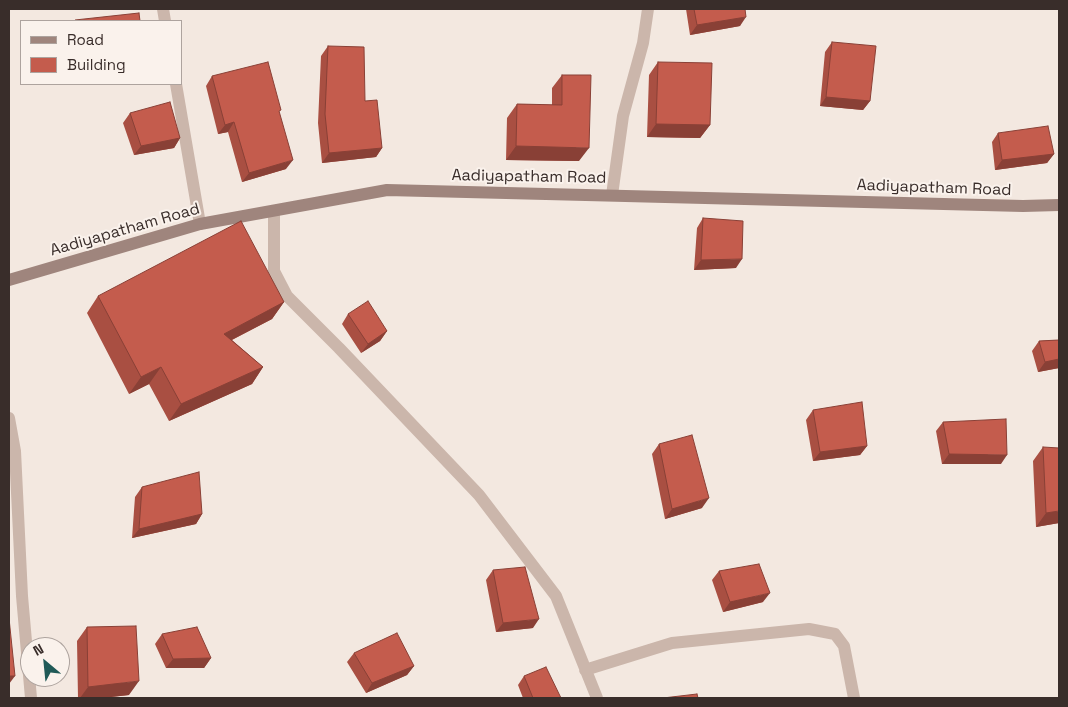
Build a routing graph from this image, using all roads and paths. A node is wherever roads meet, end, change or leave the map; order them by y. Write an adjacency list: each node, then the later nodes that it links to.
1 (648, 9): 3 (street)
2 (176, 85): 6 (street)
3 (612, 195): 4 (street, Aadiyapatham Road); 5 (street, Aadiyapatham Road)
4 (1059, 205)
5 (274, 211): 6 (street, Aadiyapatham Road); 9 (street)
6 (200, 224): 7 (street, Aadiyapatham Road)
7 (9, 280)
8 (9, 418): 10 (street)
9 (585, 670): 11 (street); 12 (street)
10 (31, 698)
11 (597, 698)
12 (854, 698)

